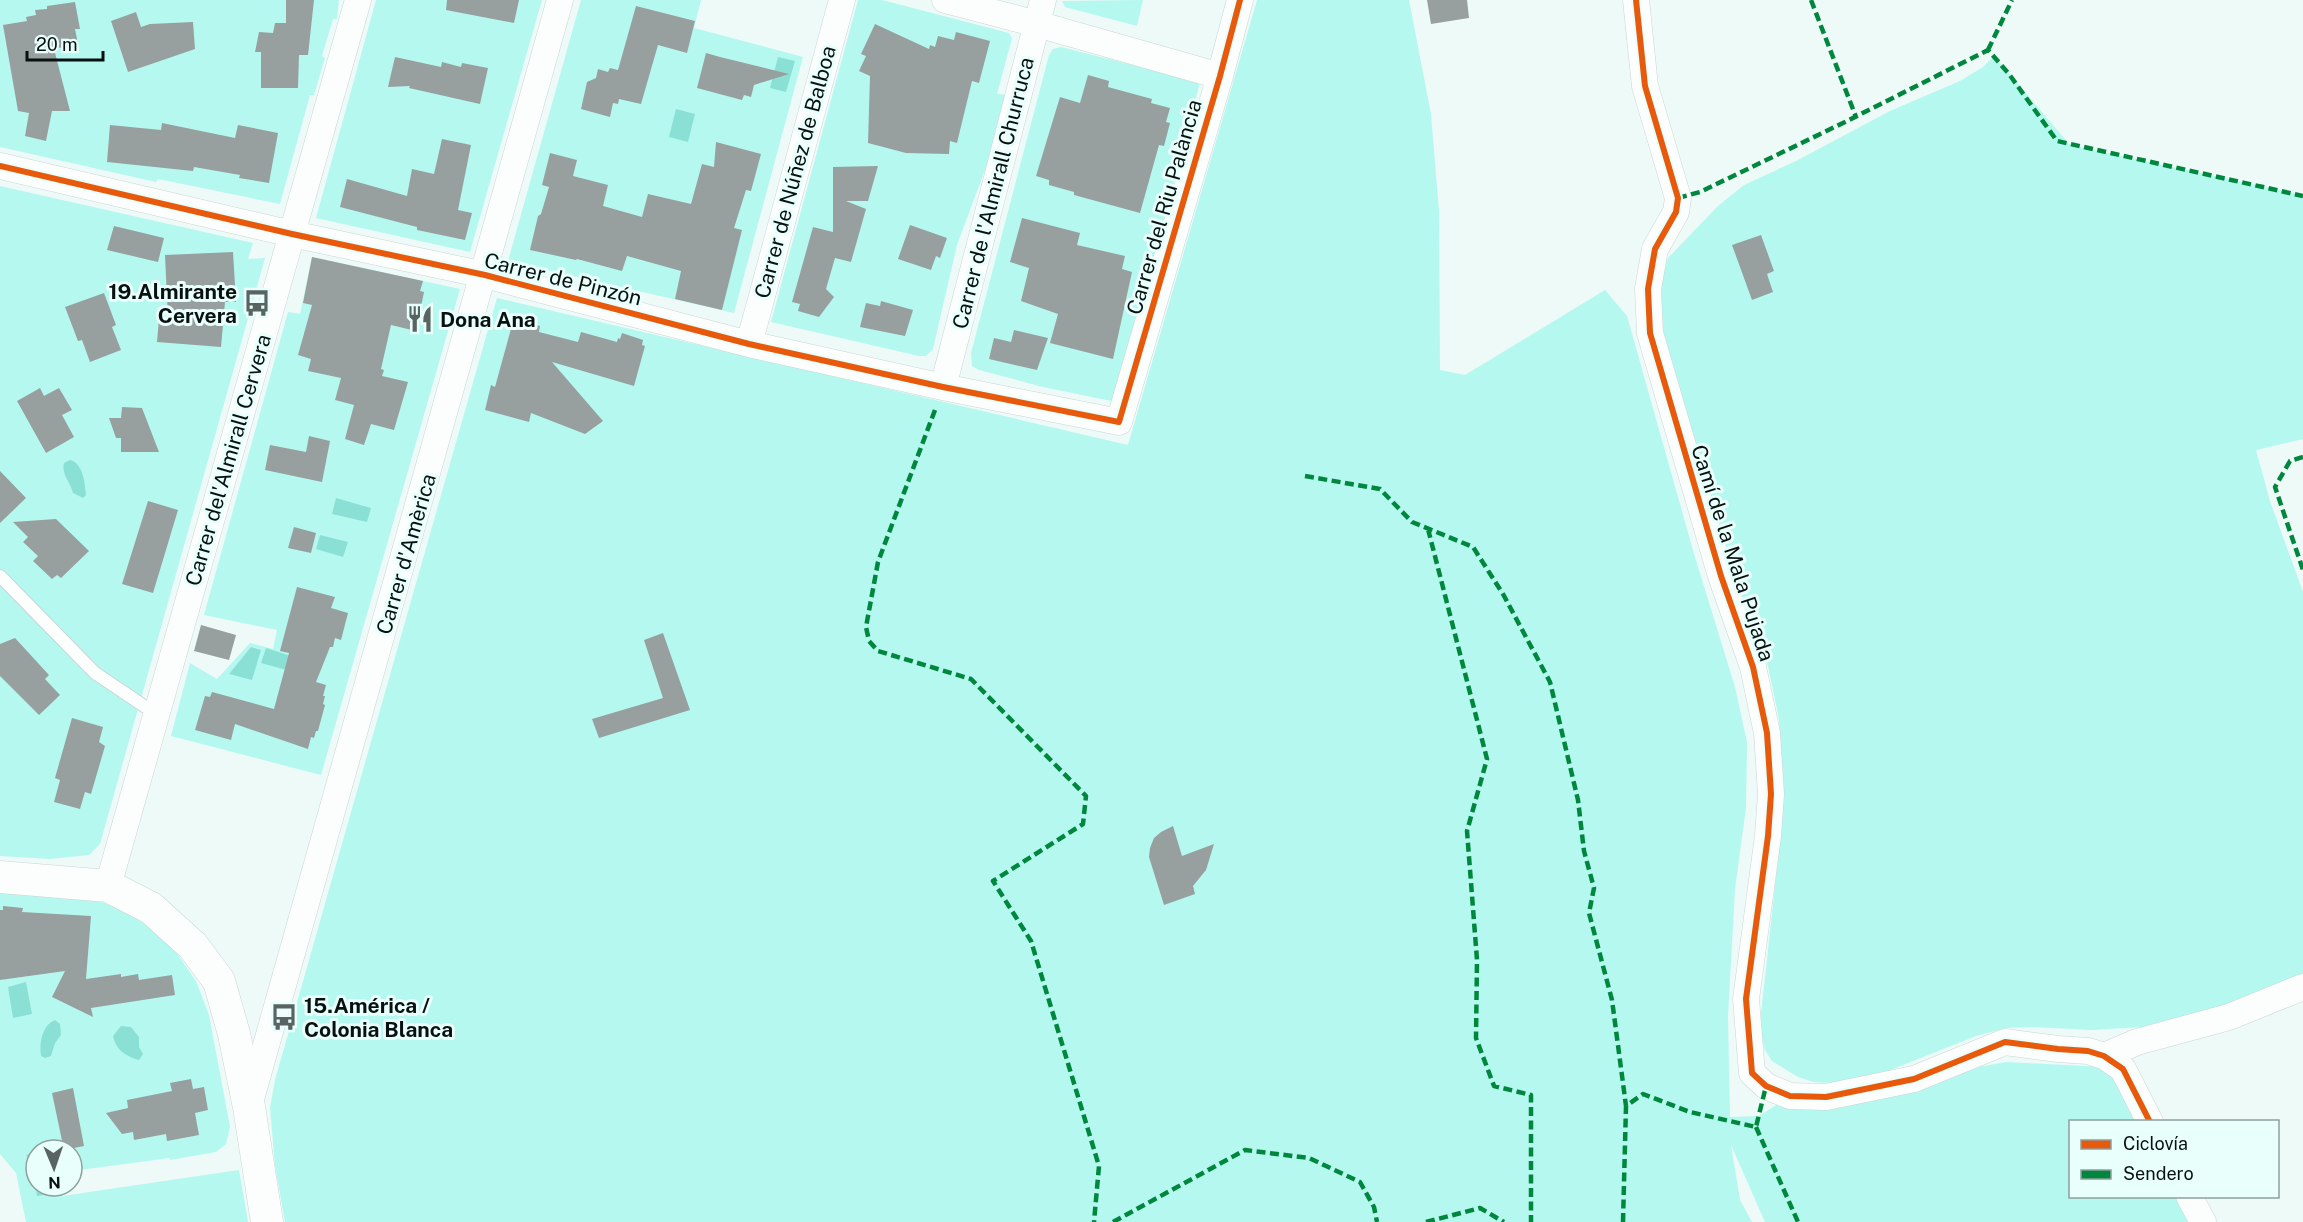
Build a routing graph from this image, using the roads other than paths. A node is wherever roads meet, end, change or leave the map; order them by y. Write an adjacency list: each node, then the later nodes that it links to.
1 (358, 0): 10 (street, Carrer del'Almirall Cervera)
2 (560, 0): 11 (street, Carrer d'Amèrica)
3 (842, 0): 12 (street, Carrer de Núñez de Balboa)
4 (945, 0): 7 (street)
5 (1240, 0): 8 (street, Carrer del Riu Palància)
6 (1636, 0): 20 (street, Camí de la Mala Pujada)
7 (1040, 12): 8 (street); 13 (street, Carrer de l'Almirall Churruca)
8 (1220, 76): 14 (street, Carrer del Riu Palància)
9 (0, 166): 10 (street, Carrer de Pinzón)
10 (292, 234): 11 (street, Carrer de Pinzón); 16 (street, Carrer del'Almirall Cervera)
11 (484, 275): 12 (street, Carrer de Pinzón); 21 (street, Carrer d'Amèrica)
12 (748, 344): 13 (street, Carrer de Pinzón)
13 (943, 387): 14 (street, Carrer de Pinzón)
14 (1119, 422)
15 (0, 576): 16 (lane)
16 (156, 714): 18 (street, Carrer del'Almirall Cervera)
17 (0, 877): 18 (street)
18 (108, 886): 21 (street)
19 (2303, 987): 20 (street)
20 (2104, 1056): 22 (street)
21 (249, 1107): 24 (street)
22 (2149, 1120)
23 (2190, 1198): 25 (street)
24 (267, 1222)
25 (2203, 1222)

